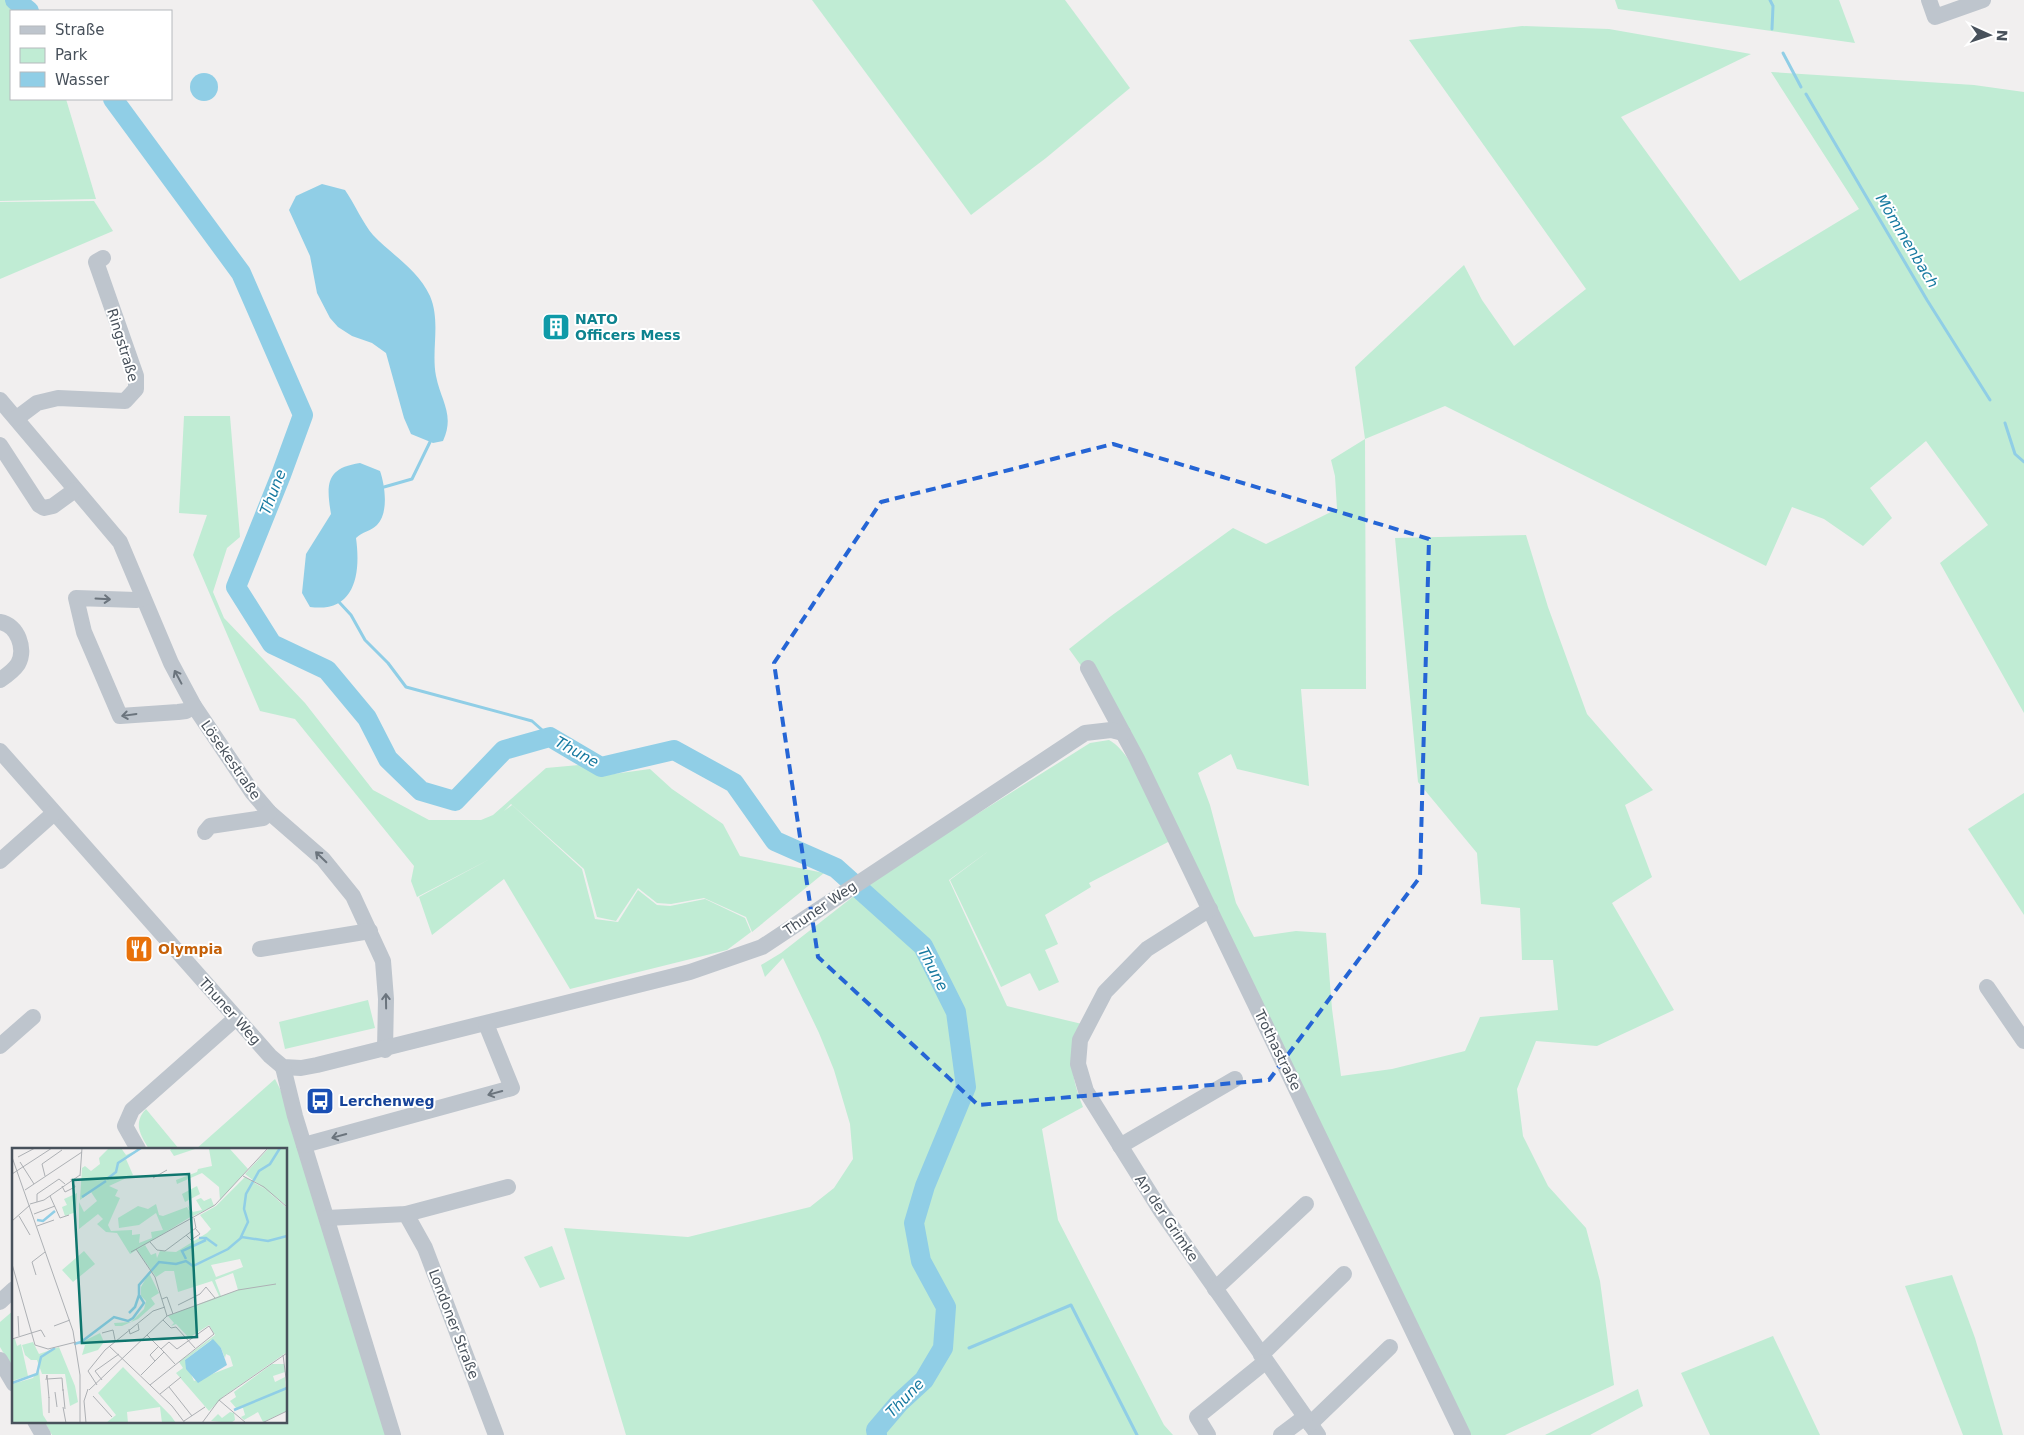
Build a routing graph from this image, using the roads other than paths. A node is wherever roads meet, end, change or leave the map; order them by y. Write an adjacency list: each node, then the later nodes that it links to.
1 (1929, 0): 2 (street)
2 (1983, 0)
3 (94, 262): 5 (street, Ringstraße)
4 (1, 404): 5 (street, Lösekestraße)
5 (17, 418): 7 (street, Lösekestraße)
6 (0, 445): 7 (street)
7 (74, 490): 8 (street, Lösekestraße)
8 (143, 598): 12 (street, Lösekestraße, one-way to 8); 12 (street, Lösekestraße, one-way to 8)
9 (0, 622): 11 (street)
10 (1088, 668): 13 (street, Trothastraße)
11 (0, 680)
12 (194, 706): 15 (street, Lösekestraße)
13 (1123, 733): 19 (street, Trothastraße); 25 (street, Thuner Weg)
14 (0, 751): 16 (street, Thuner Weg)
15 (269, 812): 17 (street, Lösekestraße); 20 (street, Lösekestraße, one-way to 15)
16 (54, 813): 18 (street); 24 (street, Thuner Weg)
17 (205, 832)
18 (0, 861)
19 (1210, 909): 32 (street, An der Grimke); 53 (street, Trothastraße)
20 (370, 931): 21 (street); 28 (street, Lösekestraße, one-way to 20)
21 (260, 949)
22 (1987, 987): 26 (street)
23 (33, 1017): 27 (street)
24 (236, 1018): 29 (street, Thuner Weg); 33 (street)
25 (486, 1024): 28 (street, Thuner Weg); 31 (street, one-way to 31)
26 (2024, 1041)
27 (0, 1046)
28 (385, 1050): 29 (street, Thuner Weg)
29 (283, 1067): 31 (street)
30 (1235, 1078): 32 (street)
31 (304, 1145): 37 (street)
32 (1120, 1146): 39 (street, An der Grimke)
33 (137, 1148)
34 (508, 1188): 36 (street)
35 (1306, 1204): 39 (street)
36 (406, 1214): 37 (street); 50 (street, Londoner Straße)
37 (327, 1218): 49 (street)
38 (1344, 1274): 43 (street)
39 (1215, 1289): 43 (street, An der Grimke)
40 (12, 1291): 41 (street)
41 (0, 1302)
42 (1390, 1347): 47 (street)
43 (1263, 1359): 47 (street, An der Grimke); 51 (street)
44 (0, 1360): 45 (street)
45 (12, 1381)
46 (36, 1422): 48 (street)
47 (1311, 1425): 52 (street)
48 (43, 1435)
49 (393, 1435)
50 (496, 1435)
51 (1208, 1435)
52 (1281, 1435)
53 (1463, 1435)

